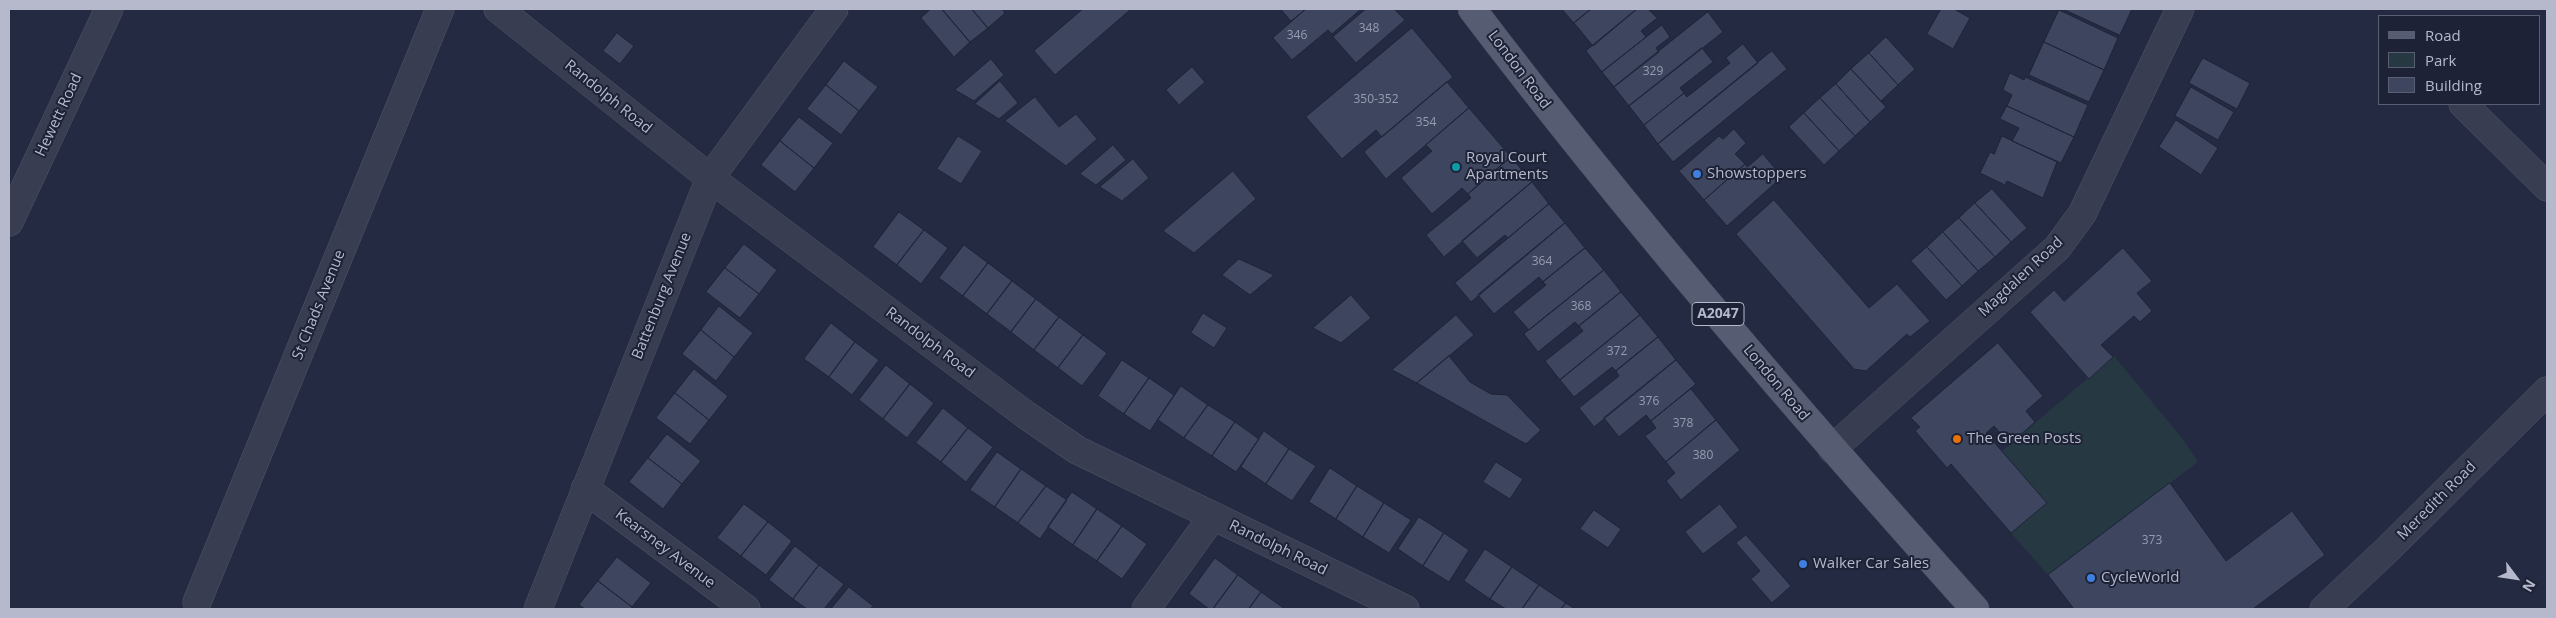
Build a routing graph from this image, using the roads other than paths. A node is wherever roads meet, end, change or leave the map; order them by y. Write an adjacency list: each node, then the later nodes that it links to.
1 (109, 9): 10 (street, Hewett Road)
2 (440, 9): 15 (street, St Chads Avenue)
3 (498, 9): 8 (street, Randolph Road)
4 (834, 9): 8 (street, Battenburg Avenue)
5 (1472, 9): 12 (main road, London Road / A2047)
6 (2180, 9): 12 (street, Magdalen Road)
7 (2464, 105): 9 (street)
8 (710, 178): 13 (street, Battenburg Avenue); 14 (street, Randolph Road)
9 (2547, 187)
10 (9, 222)
11 (2547, 391): 21 (street, Meredith Road)
12 (1832, 449): 20 (main road, London Road / A2047)
13 (584, 489): 16 (street, Battenburg Avenue); 17 (street, Kearsney Avenue)
14 (1213, 516): 18 (street); 19 (street, Randolph Road)
15 (197, 602)
16 (538, 609)
17 (746, 609)
18 (1146, 609)
19 (1405, 609)
20 (1975, 609)
21 (2324, 609)

